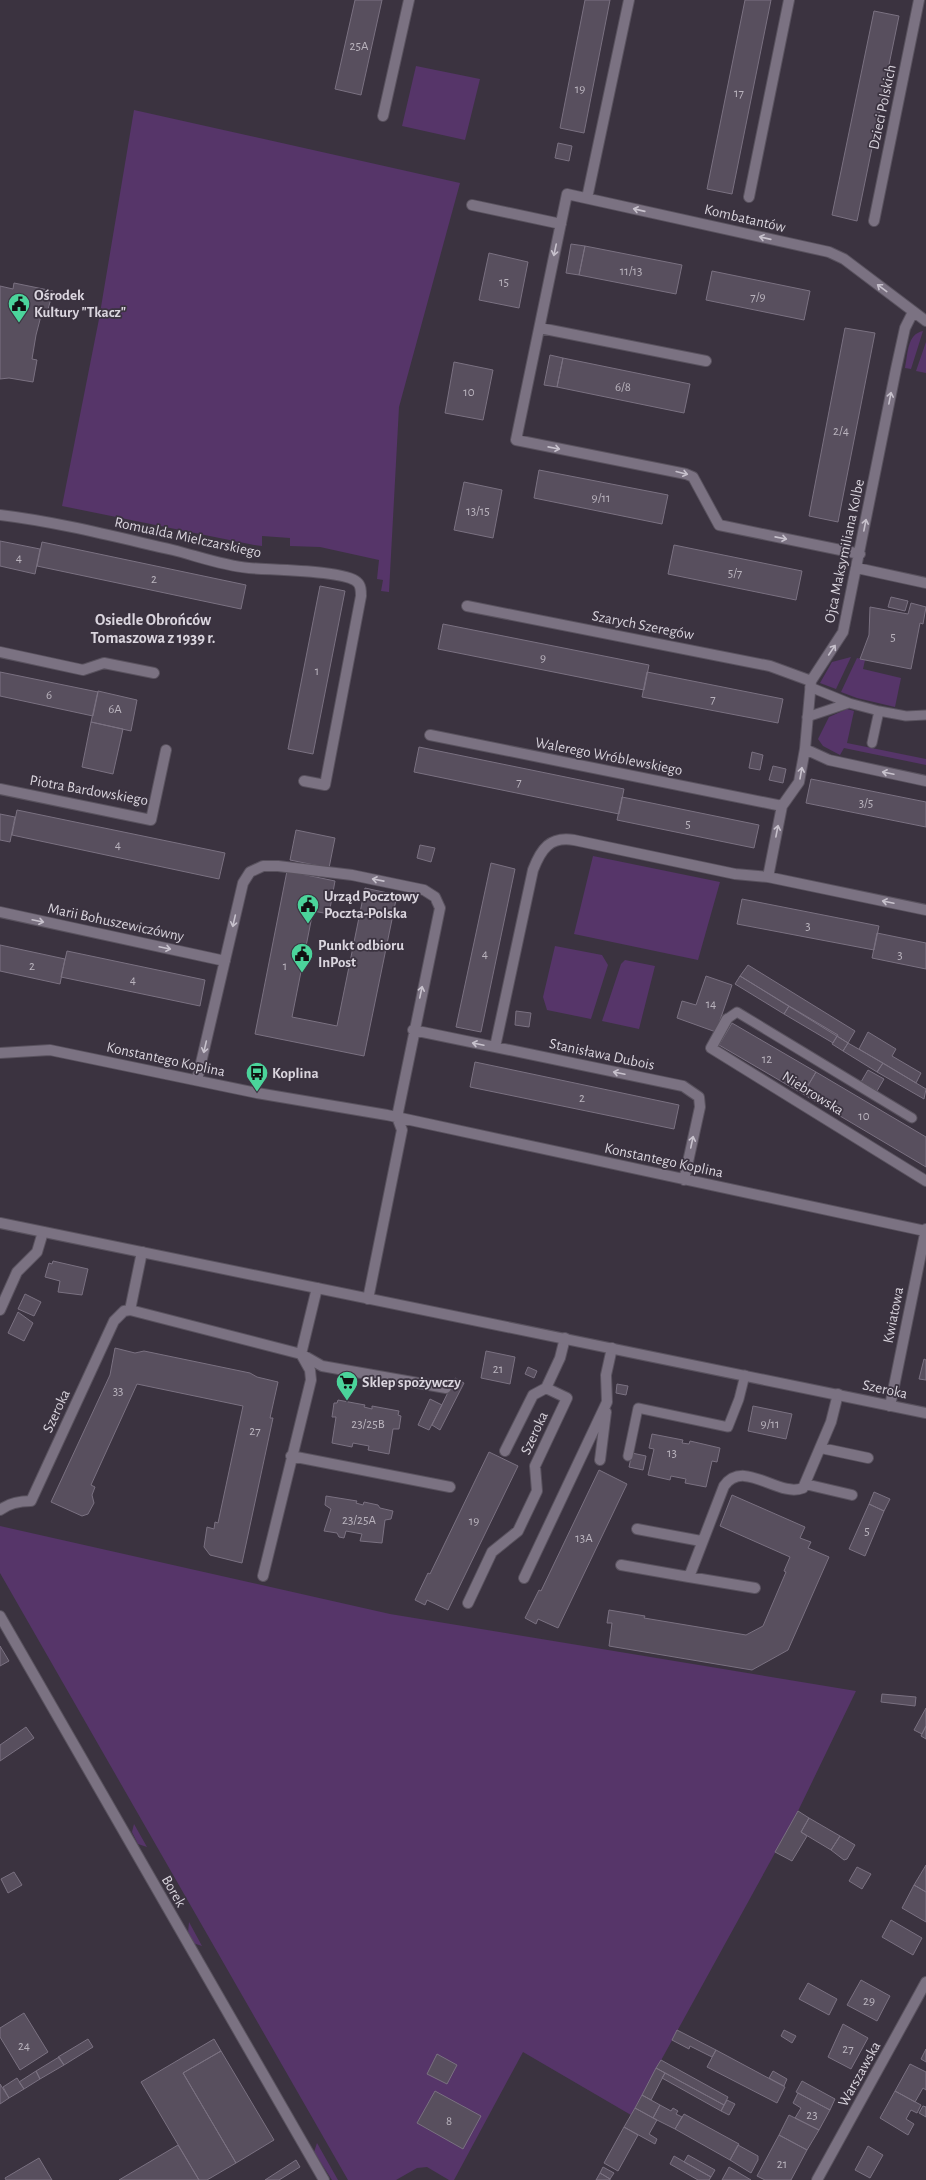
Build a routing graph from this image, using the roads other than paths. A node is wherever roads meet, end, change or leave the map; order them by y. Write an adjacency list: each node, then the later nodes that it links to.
1 (409, 0): 5 (street)
2 (629, 0): 6 (street)
3 (789, 0): 7 (street)
4 (919, 0): 9 (street, Dzieci Polskich)
5 (383, 116)
6 (587, 198): 10 (street, Kombatantów); 11 (street, Kombatantów, one-way to 6)
7 (749, 198)
8 (472, 205): 10 (street)
9 (874, 221)
10 (561, 224): 13 (street, Kombatantów, one-way to 13)
11 (913, 312): 12 (street, Kombatantów); 16 (street, Ojca Maksymiliana Kolbe, one-way to 11)
12 (926, 321)
13 (540, 328): 14 (street); 16 (street, Kombatantów, one-way to 16)
14 (706, 361)
15 (0, 515): 31 (street, Romualda Mielczarskiego)
16 (860, 554): 17 (street, Ojca Maksymiliana Kolbe)
17 (857, 568): 18 (street); 22 (street, Ojca Maksymiliana Kolbe, one-way to 17)
18 (926, 583)
19 (467, 606): 22 (street, Szarych Szeregów)
20 (0, 652): 21 (street)
21 (154, 673)
22 (811, 684): 23 (lane); 26 (street, Ojca Maksymiliana Kolbe)
23 (849, 703): 24 (lane); 26 (lane)
24 (879, 711): 25 (lane); 28 (lane)
25 (926, 715)
26 (807, 717): 29 (street, Ojca Maksymiliana Kolbe)
27 (430, 735): 34 (street, Walerego Wróblewskiego)
28 (872, 742)
29 (805, 749): 32 (street, one-way to 29); 34 (street, Ojca Maksymiliana Kolbe, one-way to 29)
30 (166, 750): 33 (street, Piotra Bardowskiego)
31 (304, 781)
32 (926, 781)
33 (0, 789)
34 (782, 806): 35 (street, Ojca Maksymiliana Kolbe, one-way to 34)
35 (768, 877): 36 (street, one-way to 35); 41 (street)
36 (926, 910)
37 (0, 912): 38 (street, Marii Bohuszewiczówny, one-way to 38)
38 (225, 961): 40 (street, one-way to 38); 43 (street, one-way to 43)
39 (728, 1019): 45 (lane); 47 (street, Niebrowska)
40 (414, 1030): 41 (street, Stanisława Dubois, one-way to 40); 44 (street)
41 (495, 1047): 46 (street, Stanisława Dubois, one-way to 41)
42 (0, 1053): 43 (street, Konstantego Koplina)
43 (197, 1080): 44 (street, Konstantego Koplina)
44 (397, 1117): 46 (street, Konstantego Koplina); 53 (street)
45 (912, 1118)
46 (684, 1180): 49 (street, Konstantego Koplina)
47 (926, 1181)
48 (0, 1223): 50 (street, Szeroka)
49 (926, 1230): 64 (street, Kwiatowa)
50 (43, 1232): 51 (street, Szeroka); 54 (street)
51 (142, 1252): 52 (street, Szeroka); 55 (street)
52 (317, 1288): 53 (street, Szeroka); 58 (street)
53 (368, 1298): 56 (street, Szeroka)
54 (0, 1310)
55 (130, 1310): 58 (street); 75 (street, Szeroka)
56 (565, 1338): 57 (street, Szeroka); 61 (street, Szeroka)
57 (612, 1348): 59 (street, Szeroka); 63 (street)
58 (301, 1354): 60 (street); 68 (street)
59 (745, 1375): 62 (street, Szeroka); 69 (lane)
60 (446, 1388)
61 (546, 1388): 67 (street, Szeroka); 83 (street, Szeroka)
62 (838, 1394): 64 (street, Szeroka); 66 (street)
63 (607, 1402): 71 (street); 81 (street)
64 (890, 1406): 65 (street, Szeroka)
65 (926, 1413)
66 (821, 1448): 70 (street); 72 (street)
67 (505, 1451)
68 (291, 1456): 73 (street); 79 (street)
69 (628, 1456)
70 (868, 1458)
71 (600, 1460)
72 (805, 1484): 74 (street); 77 (street)
73 (450, 1487)
74 (852, 1495)
75 (0, 1510)
76 (637, 1529): 77 (street)
77 (701, 1541): 80 (street)
78 (622, 1565): 80 (street)
79 (263, 1576)
80 (689, 1577): 82 (street)
81 (524, 1578)
82 (755, 1588)
83 (468, 1603)
84 (0, 1616): 86 (street, Borek)
85 (926, 1982): 87 (street, Warszawska)
86 (324, 2180)
87 (817, 2180)

